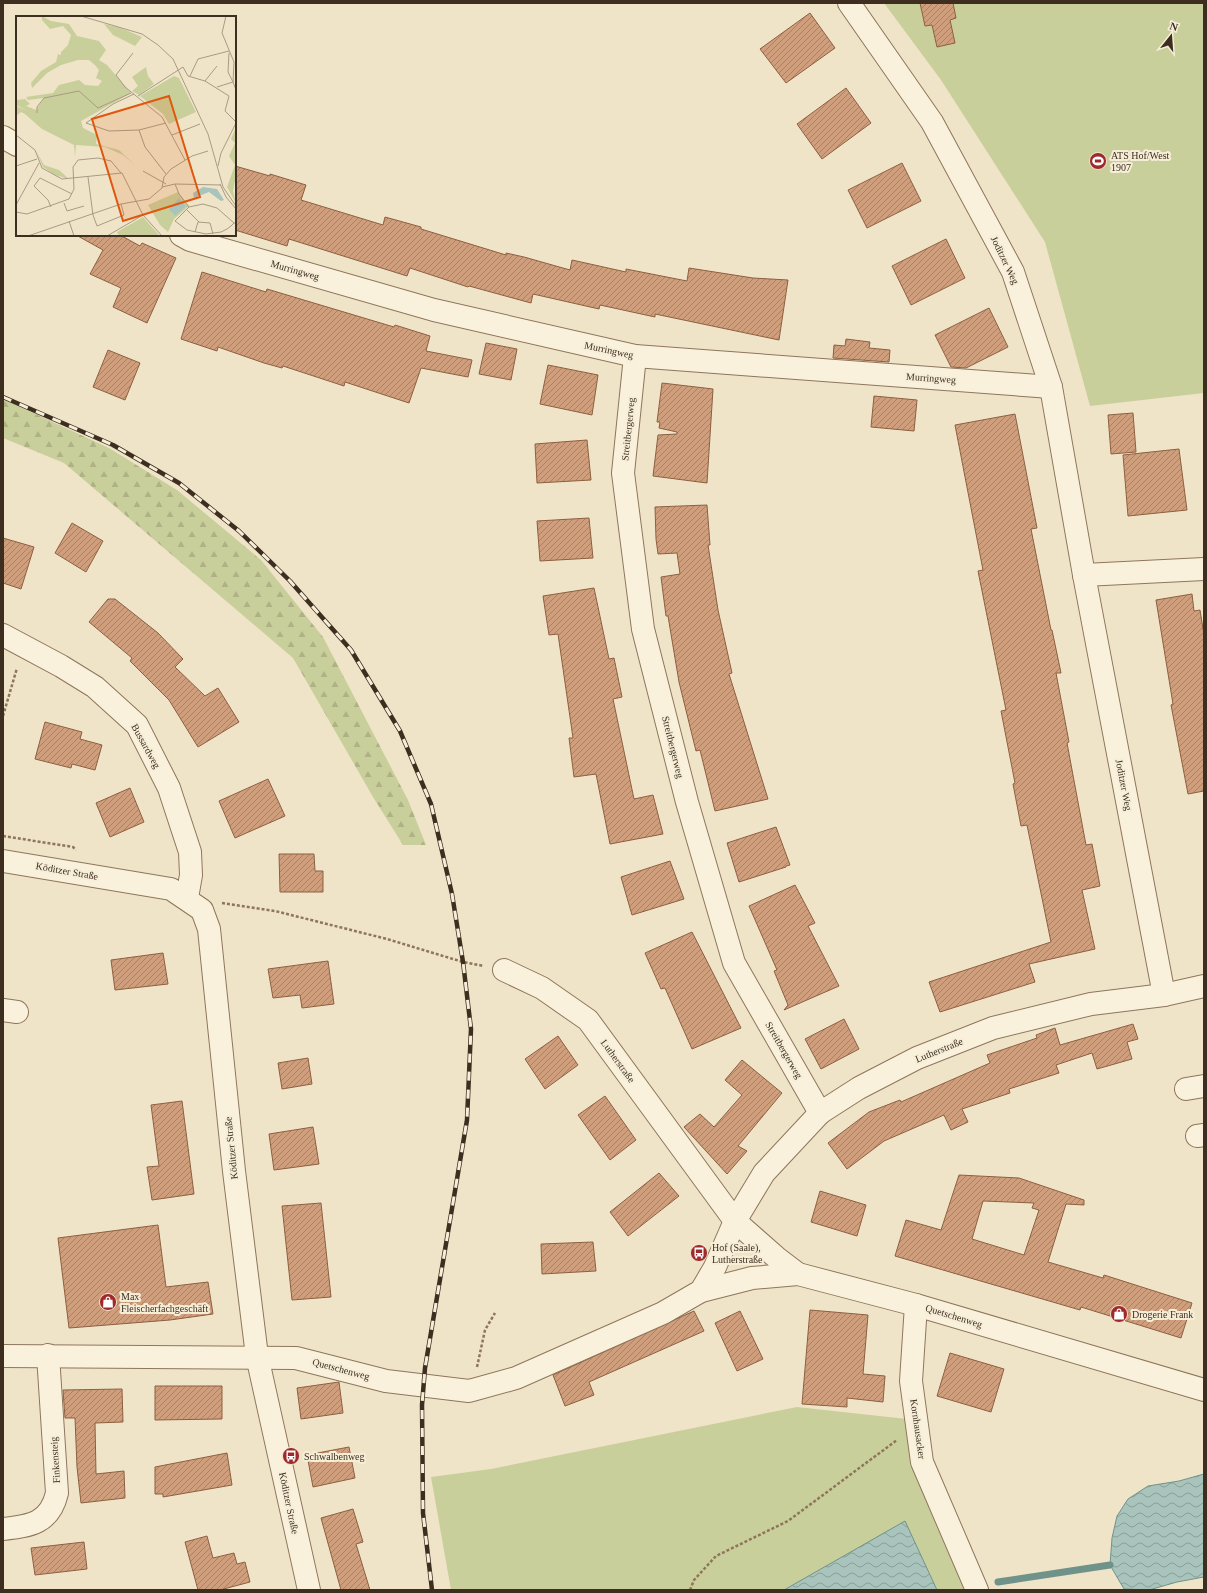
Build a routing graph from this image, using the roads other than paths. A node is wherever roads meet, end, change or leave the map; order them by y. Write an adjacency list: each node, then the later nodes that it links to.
1 (849, 3): 6 (street, Joditzer Weg)
2 (3, 137): 3 (street)
3 (16, 144)
4 (183, 236): 5 (street, Murringweg)
5 (635, 356): 6 (street, Murringweg); 15 (street, Streitbergerweg)
6 (1051, 387): 8 (street, Joditzer Weg)
7 (1204, 569): 8 (street)
8 (1084, 575): 14 (street, Joditzer Weg)
9 (3, 635): 11 (street, Bussardweg)
10 (3, 860): 11 (street, Köditzer Straße)
11 (187, 898): 23 (street, Köditzer Straße)
12 (504, 970): 16 (street, Lutherstraße)
13 (1204, 986): 14 (street, Lutherstraße)
14 (1164, 995): 15 (street, Lutherstraße)
15 (820, 1113): 16 (street, Lutherstraße)
16 (735, 1221): 17 (street, Lutherstraße); 18 (street, Lutherstraße)
17 (798, 1274): 18 (street, Quetschenweg); 19 (street, Quetschenweg)
18 (701, 1291): 20 (street, Lutherstraße)
19 (916, 1305): 24 (street, Quetschenweg); 27 (street, Kornhausacker)
20 (663, 1313): 23 (street, Quetschenweg)
21 (48, 1355): 22 (street, Quetschenweg); 23 (street, Quetschenweg); 25 (street, Finkensteig)
22 (3, 1356)
23 (257, 1356): 26 (street, Köditzer Straße)
24 (1204, 1390)
25 (3, 1529)
26 (309, 1590)
27 (977, 1590)

